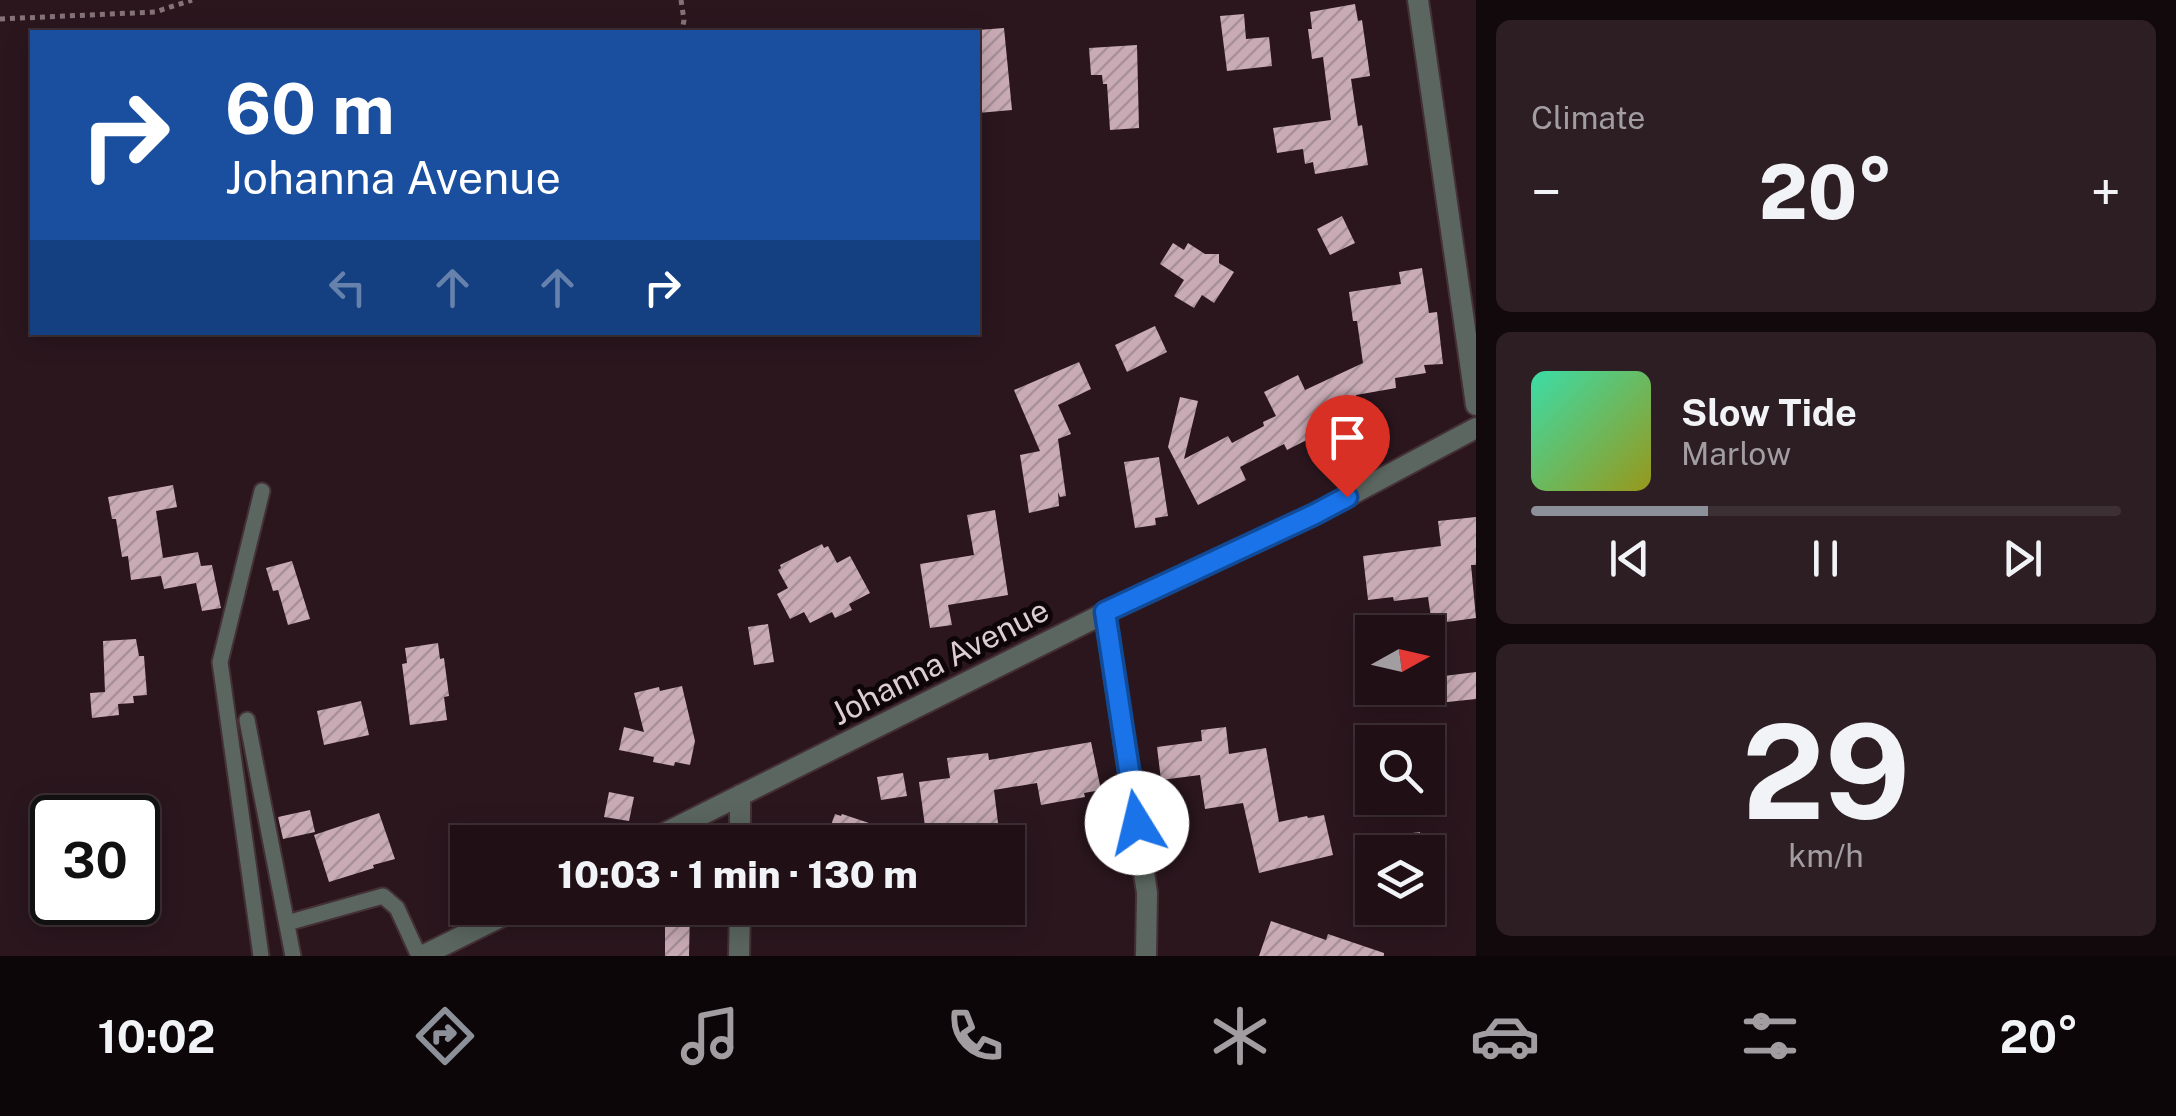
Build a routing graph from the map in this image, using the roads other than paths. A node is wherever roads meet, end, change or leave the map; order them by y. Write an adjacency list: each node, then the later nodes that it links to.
1 (1418, 0): 2 (street)
2 (1476, 405)
3 (1476, 428): 5 (street, Johanna Avenue)
4 (262, 491): 13 (lane)
5 (1105, 612): 7 (street, Johanna Avenue); 17 (street)
6 (247, 720): 10 (lane)
7 (740, 795): 8 (street, Johanna Avenue); 9 (street)
8 (681, 825)
9 (740, 825)
10 (287, 923): 14 (lane); 15 (lane)
11 (484, 925): 15 (street)
12 (740, 925): 16 (street)
13 (261, 956)
14 (293, 956)
15 (421, 956)
16 (739, 956)
17 (1146, 956)

